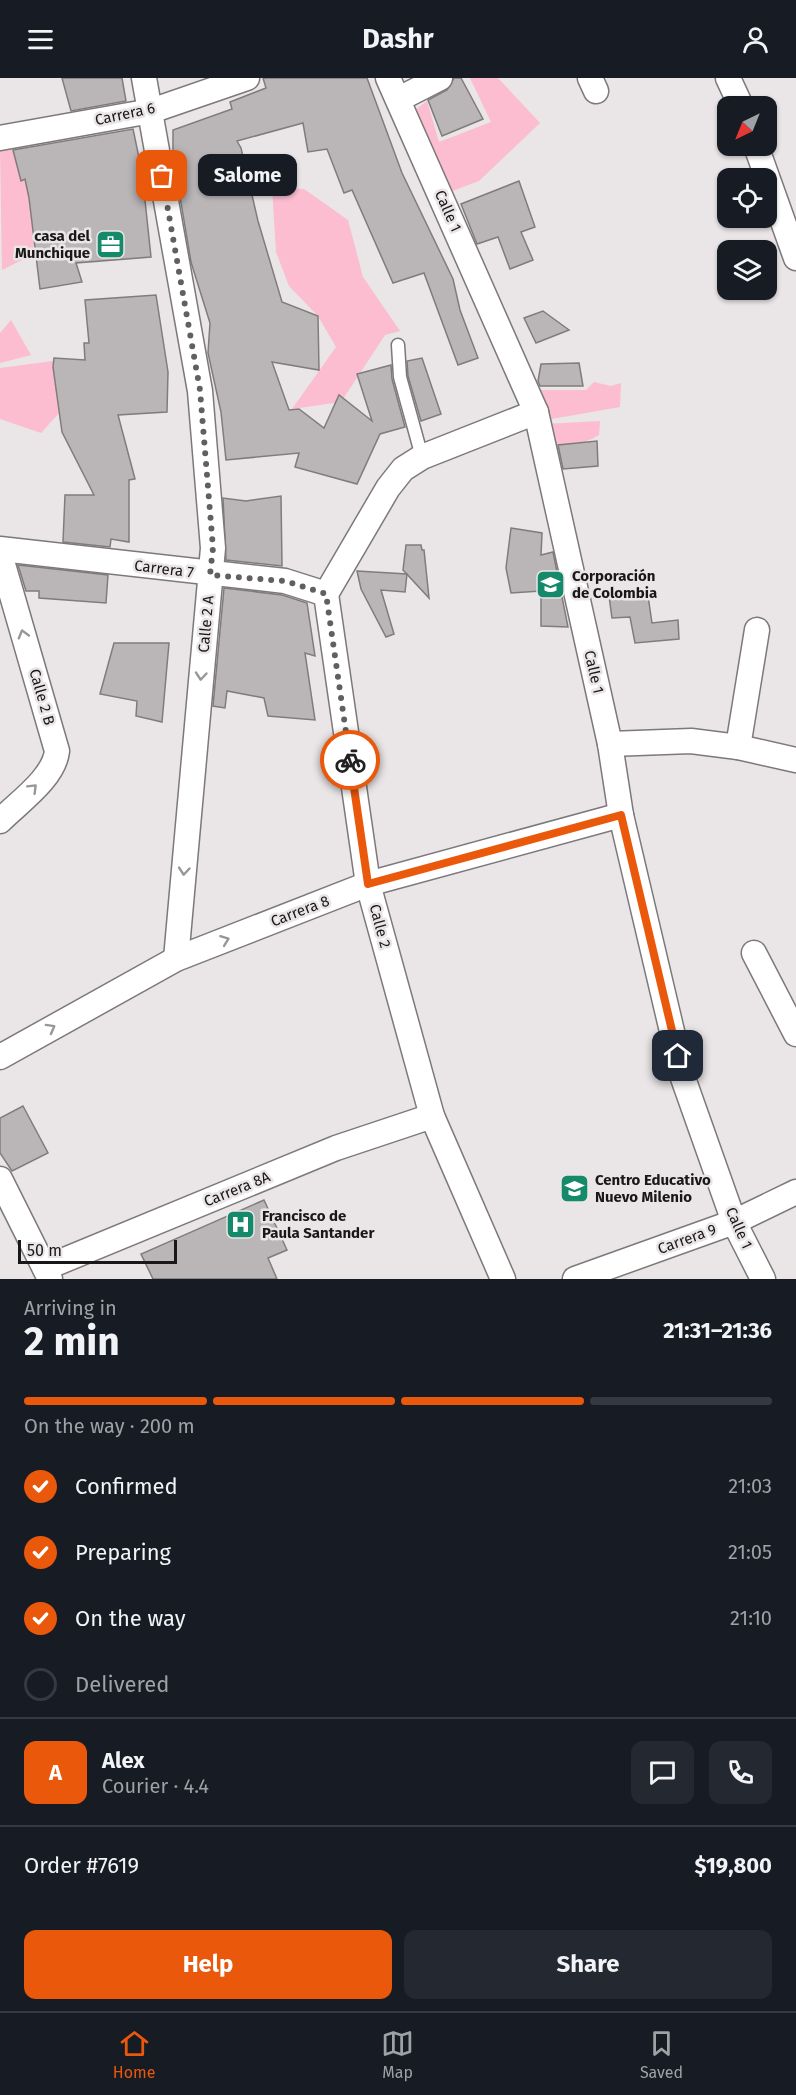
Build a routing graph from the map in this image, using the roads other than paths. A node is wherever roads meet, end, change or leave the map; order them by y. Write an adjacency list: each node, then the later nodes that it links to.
1 (144, 78): 7 (street, Calle 2 A)
2 (247, 78): 7 (street, Carrera 6)
3 (440, 78): 5 (street)
4 (728, 78): 6 (street)
5 (393, 88): 12 (street, Calle 1)
6 (736, 96)
7 (151, 111): 8 (street, Carrera 6); 16 (street, Calle 2 A)
8 (0, 138)
9 (760, 156): 10 (street)
10 (796, 258)
11 (398, 345): 13 (lane)
12 (536, 412): 13 (street); 19 (street, Calle 1)
13 (412, 463): 17 (street)
14 (0, 549): 16 (street, Carrera 7)
15 (0, 554): 23 (street, Calle 2 B, one-way to 15)
16 (210, 575): 17 (street, Carrera 7); 26 (street, Calle 2 A, one-way to 26)
17 (326, 594): 24 (street, Calle 2)
18 (757, 630): 20 (street)
19 (610, 744): 20 (street); 22 (street, Calle 1)
20 (738, 747): 21 (street)
21 (796, 760)
22 (621, 815): 24 (street, Carrera 8); 32 (street, Calle 1)
23 (0, 821)
24 (368, 884): 26 (street, Carrera 8, one-way to 24); 29 (street, Calle 2)
25 (754, 953): 27 (street)
26 (176, 959): 28 (street, Carrera 8, one-way to 26)
27 (796, 1034)
28 (0, 1057)
29 (432, 1116): 33 (street, Carrera 8A); 34 (street, Calle 2)
30 (0, 1179): 33 (street)
31 (796, 1192): 32 (street, Carrera 9)
32 (734, 1222): 35 (street, Carrera 9); 36 (street, Calle 1)
33 (48, 1274)
34 (503, 1279)
35 (575, 1279)
36 (762, 1279)

